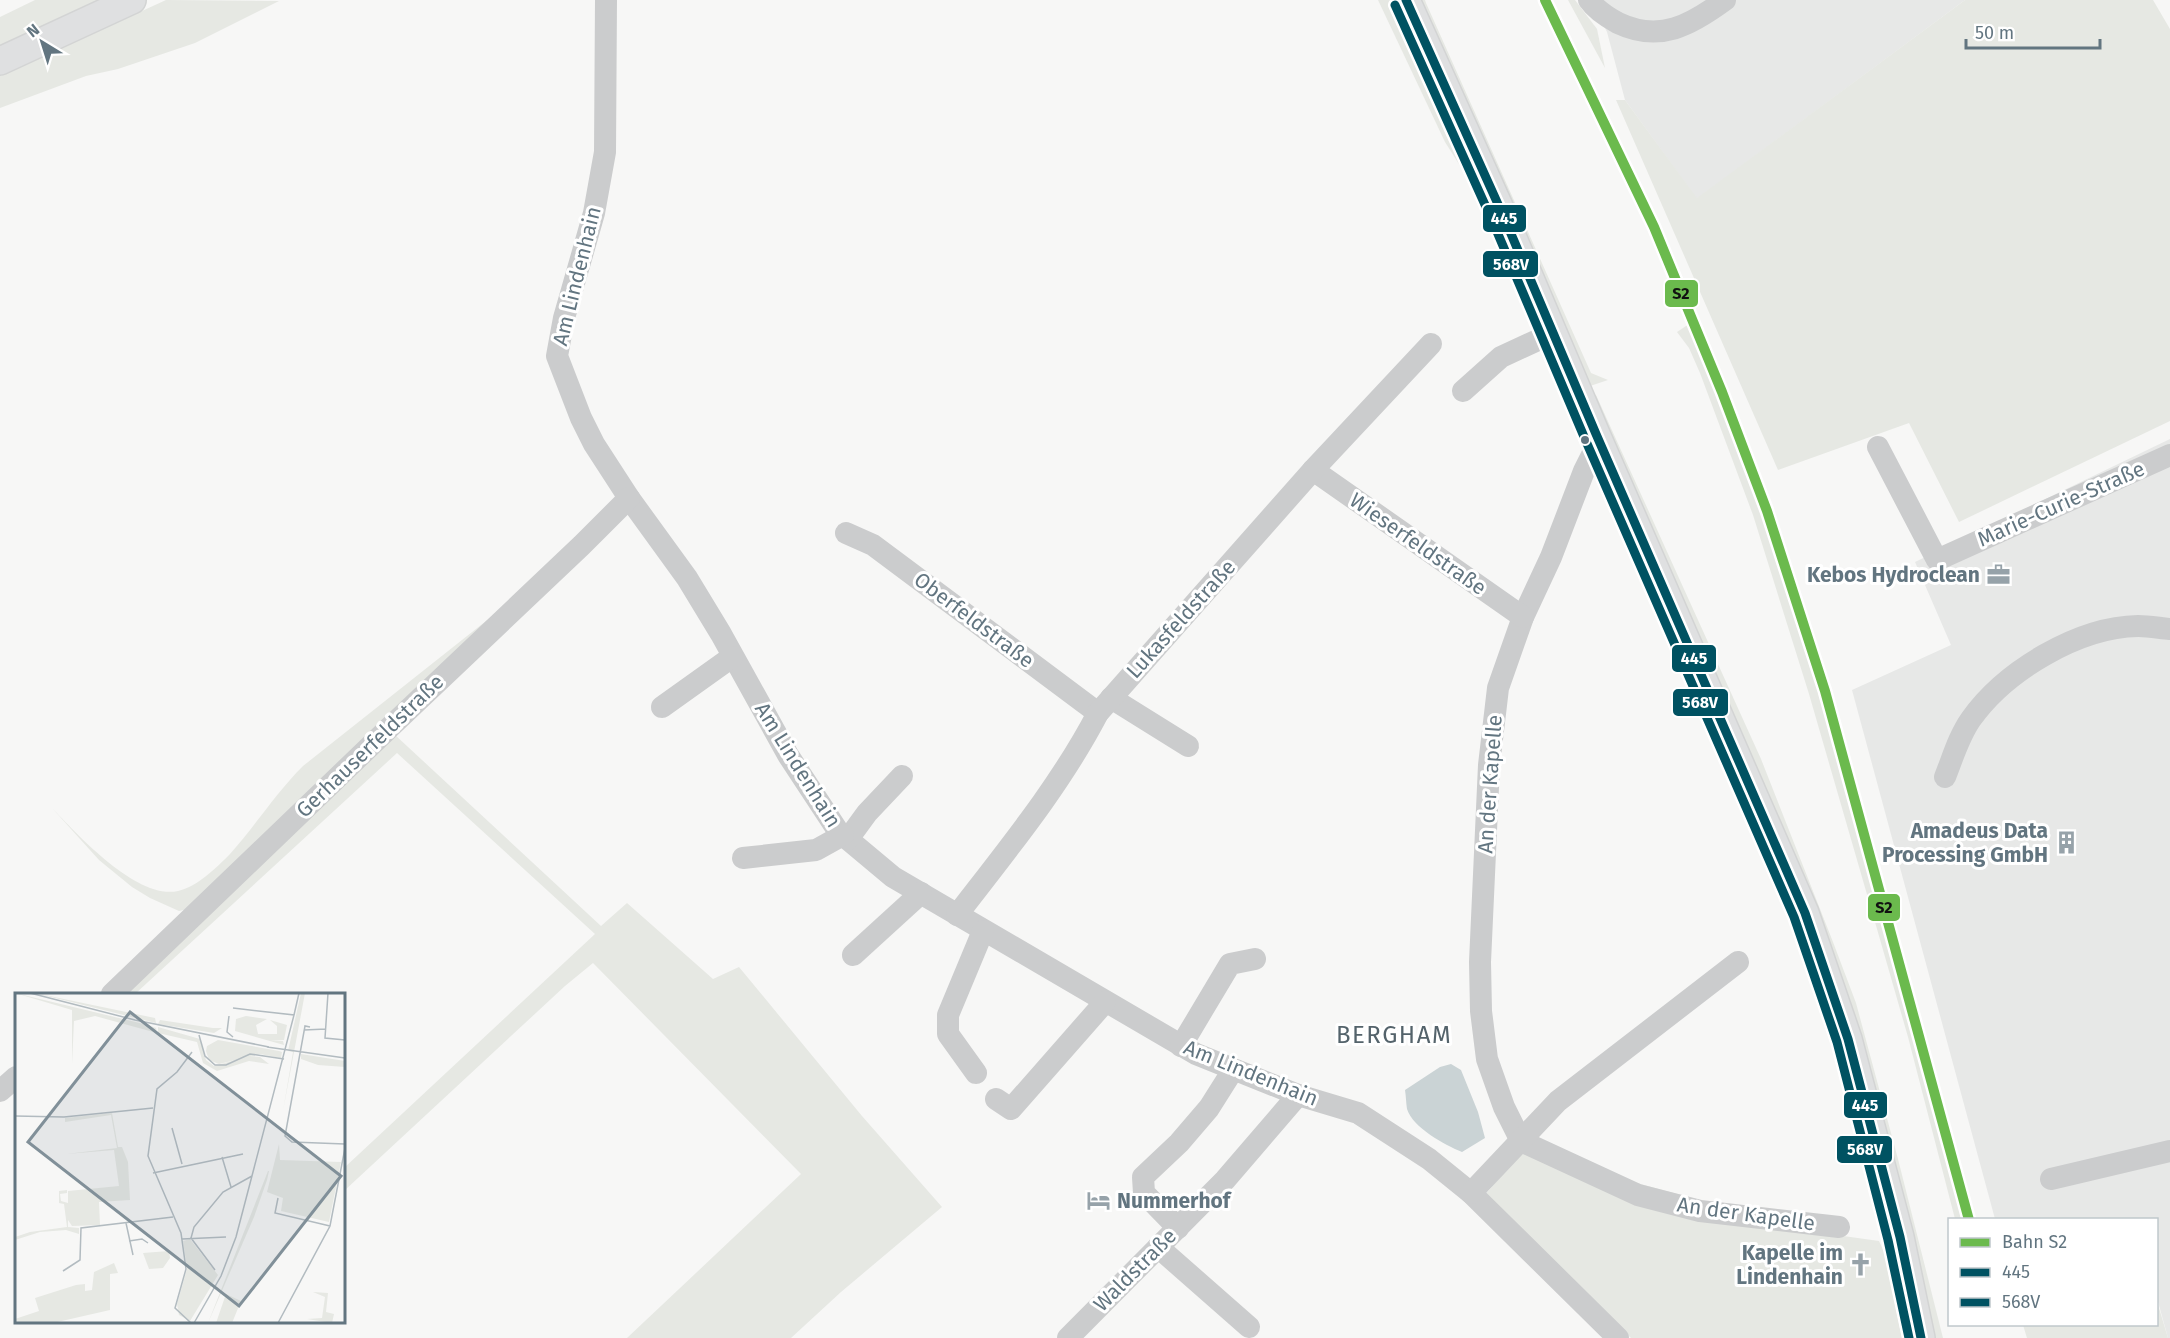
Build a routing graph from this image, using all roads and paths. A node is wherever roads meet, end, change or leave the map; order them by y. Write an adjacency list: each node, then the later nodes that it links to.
1 (132, 0): 6 (main road)
2 (606, 0): 14 (street, Am Lindenhain)
3 (1589, 0): 4 (street)
4 (1725, 0)
5 (1407, 3): 7 (main road)
6 (0, 61)
7 (1553, 333): 9 (street); 10 (main road)
8 (1431, 344): 13 (street, Lukasfeldstraße)
9 (1463, 391)
10 (1599, 441): 16 (street, An der Kapelle); 51 (main road)
11 (1878, 447): 12 (street, Marie-Curie-Straße)
12 (2170, 455)
13 (1313, 470): 16 (street, Wieserfeldstraße); 19 (street, Lukasfeldstraße)
14 (628, 498): 18 (street, Am Lindenhain); 32 (street, Gerhauserfeldstraße)
15 (846, 533): 19 (street, Oberfeldstraße)
16 (1523, 617): 41 (street, An der Kapelle)
17 (2170, 629): 23 (street)
18 (732, 657): 20 (street); 24 (street, Am Lindenhain)
19 (1104, 706): 21 (street, Oberfeldstraße); 27 (street, Lukasfeldstraße)
20 (662, 707)
21 (1188, 746)
22 (902, 776): 24 (street)
23 (1945, 777)
24 (846, 837): 25 (street); 26 (street, Am Lindenhain)
25 (742, 858)
26 (921, 893): 27 (street, Am Lindenhain); 29 (street)
27 (957, 915): 28 (street, Am Lindenhain)
28 (983, 930): 33 (street, Am Lindenhain); 36 (street)
29 (853, 955)
30 (1255, 959): 34 (street)
31 (1738, 962): 41 (street)
32 (113, 993)
33 (1105, 1002): 34 (street, Am Lindenhain); 40 (street)
34 (1181, 1046): 35 (street, Am Lindenhain)
35 (1233, 1070): 39 (street, Am Lindenhain); 46 (street)
36 (976, 1073)
37 (15, 1078): 38 (street)
38 (0, 1091)
39 (1298, 1095): 44 (street, Am Lindenhain); 46 (street, Waldstraße)
40 (996, 1099)
41 (1521, 1141): 44 (street); 45 (street, An der Kapelle)
42 (2170, 1151): 43 (street)
43 (2050, 1179)
44 (1471, 1193): 50 (street, Am Lindenhain)
45 (1839, 1227)
46 (1178, 1228): 47 (street, Waldstraße)
47 (1158, 1247): 48 (street); 49 (street, Waldstraße)
48 (1249, 1327)
49 (1068, 1338)
50 (1618, 1338)
51 (1921, 1338)

